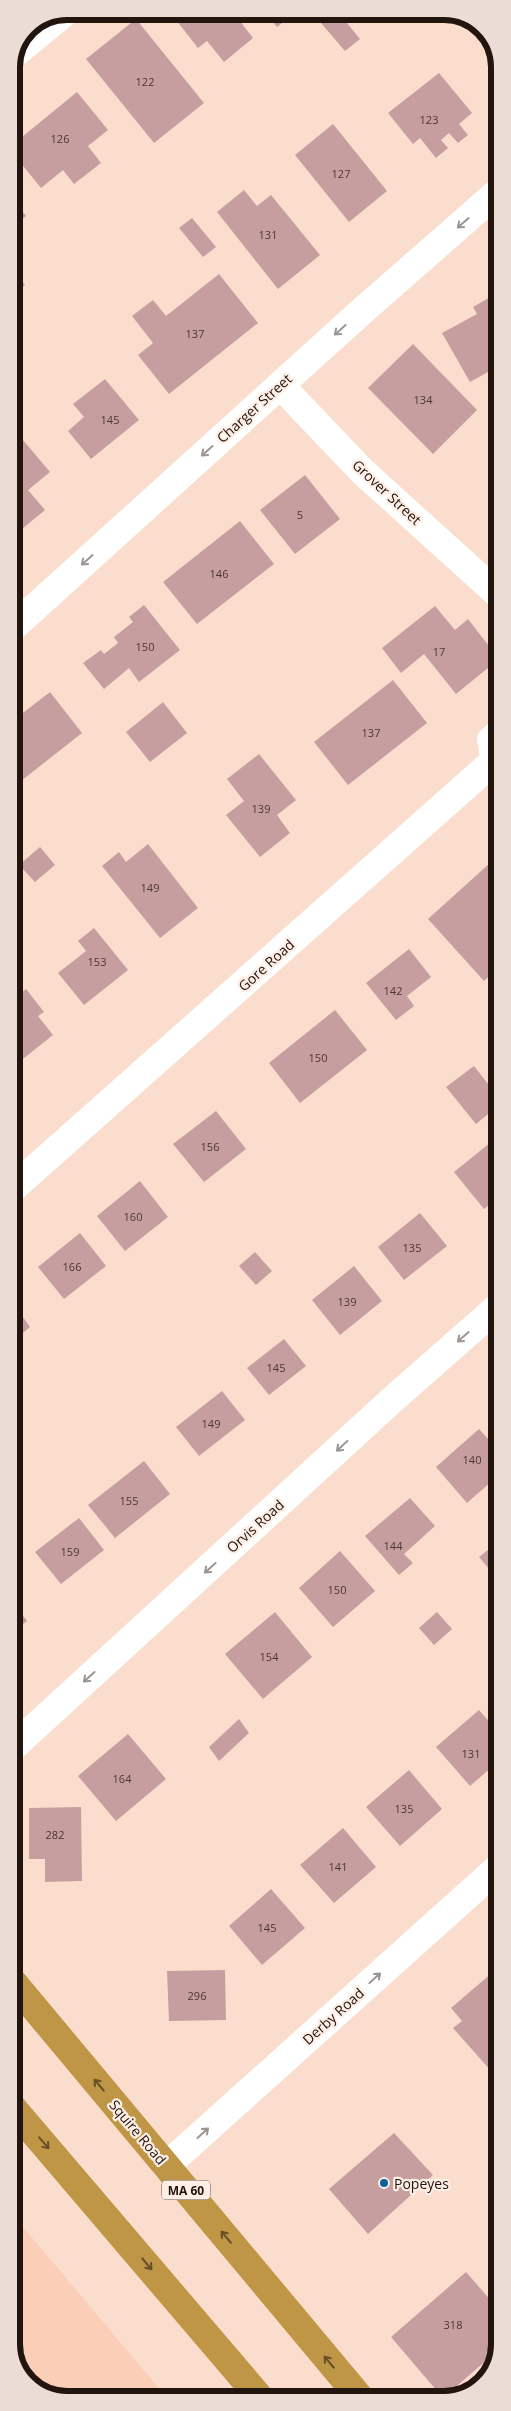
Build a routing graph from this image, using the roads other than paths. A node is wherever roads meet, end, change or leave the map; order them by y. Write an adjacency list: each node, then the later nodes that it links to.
1 (54, 22): 2 (street)
2 (26, 46)
3 (491, 198): 4 (street, Charger Street, one-way to 4)
4 (280, 385): 5 (street, Grover Street); 6 (street, Charger Street, one-way to 6)
5 (491, 588)
6 (20, 621)
7 (491, 764): 8 (street, Gore Road)
8 (20, 1182)
9 (491, 1313): 10 (street, Orvis Road, one-way to 10)
10 (20, 1741)
11 (491, 1874): 14 (street, Derby Road, one-way to 11)
12 (20, 1991): 14 (highway, Squire Road / MA 60, one-way to 12)
13 (20, 2115): 15 (highway, one-way to 15)
14 (166, 2166): 16 (highway, Squire Road / MA 60, one-way to 14)
15 (254, 2391)
16 (354, 2391)

